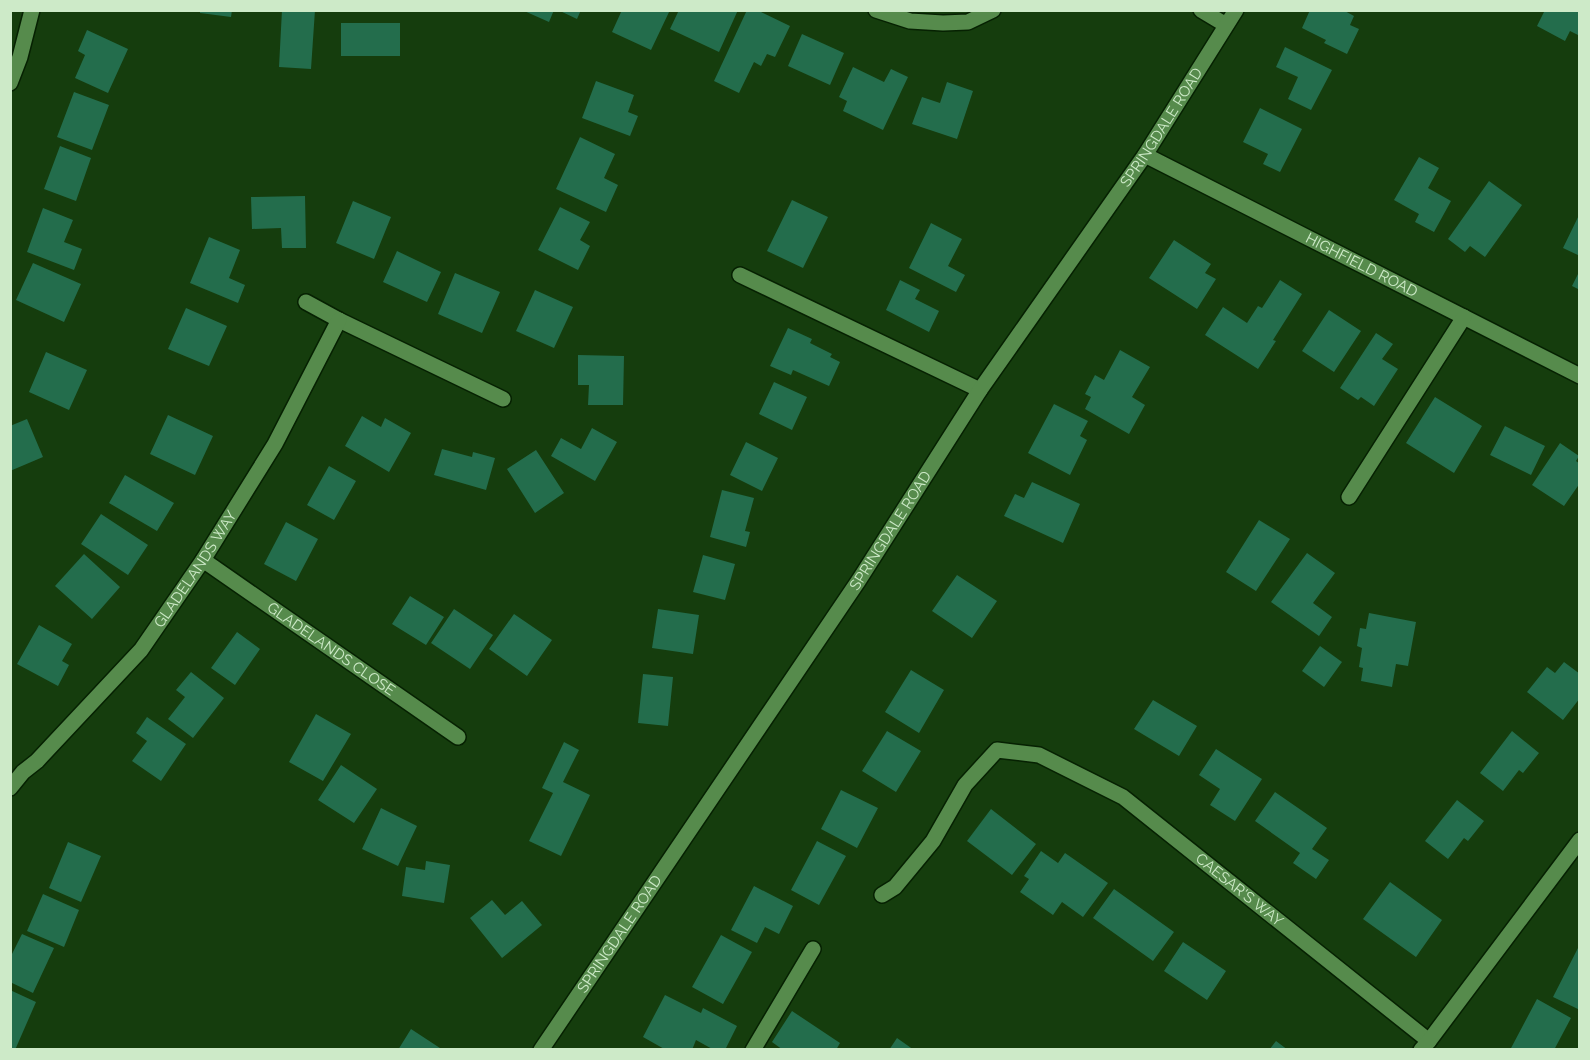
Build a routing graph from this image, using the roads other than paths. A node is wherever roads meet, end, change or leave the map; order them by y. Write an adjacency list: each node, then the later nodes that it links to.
1 (32, 10): 7 (street)
2 (876, 10): 3 (street)
3 (993, 10)
4 (1201, 10): 6 (street)
5 (1236, 10): 6 (street, SPRINGDALE ROAD)
6 (1226, 25): 8 (street, SPRINGDALE ROAD)
7 (10, 83)
8 (1144, 155): 11 (street, HIGHFIELD ROAD); 14 (street, SPRINGDALE ROAD)
9 (740, 275): 14 (street)
10 (306, 302): 12 (street)
11 (1464, 317): 13 (street, HIGHFIELD ROAD); 16 (street)
12 (339, 320): 15 (street); 17 (street, GLADELANDS WAY)
13 (1580, 376)
14 (980, 390): 25 (street, SPRINGDALE ROAD)
15 (503, 399)
16 (1349, 497)
17 (203, 560): 18 (street, GLADELANDS CLOSE); 19 (street, GLADELANDS WAY)
18 (458, 737)
19 (17, 768): 20 (street, GLADELANDS WAY)
20 (10, 788)
21 (1580, 840): 24 (street, CAESAR'S WAY)
22 (882, 895): 24 (street, CAESAR'S WAY)
23 (813, 949): 26 (street)
24 (1425, 1045)
25 (542, 1050)
26 (753, 1050)

